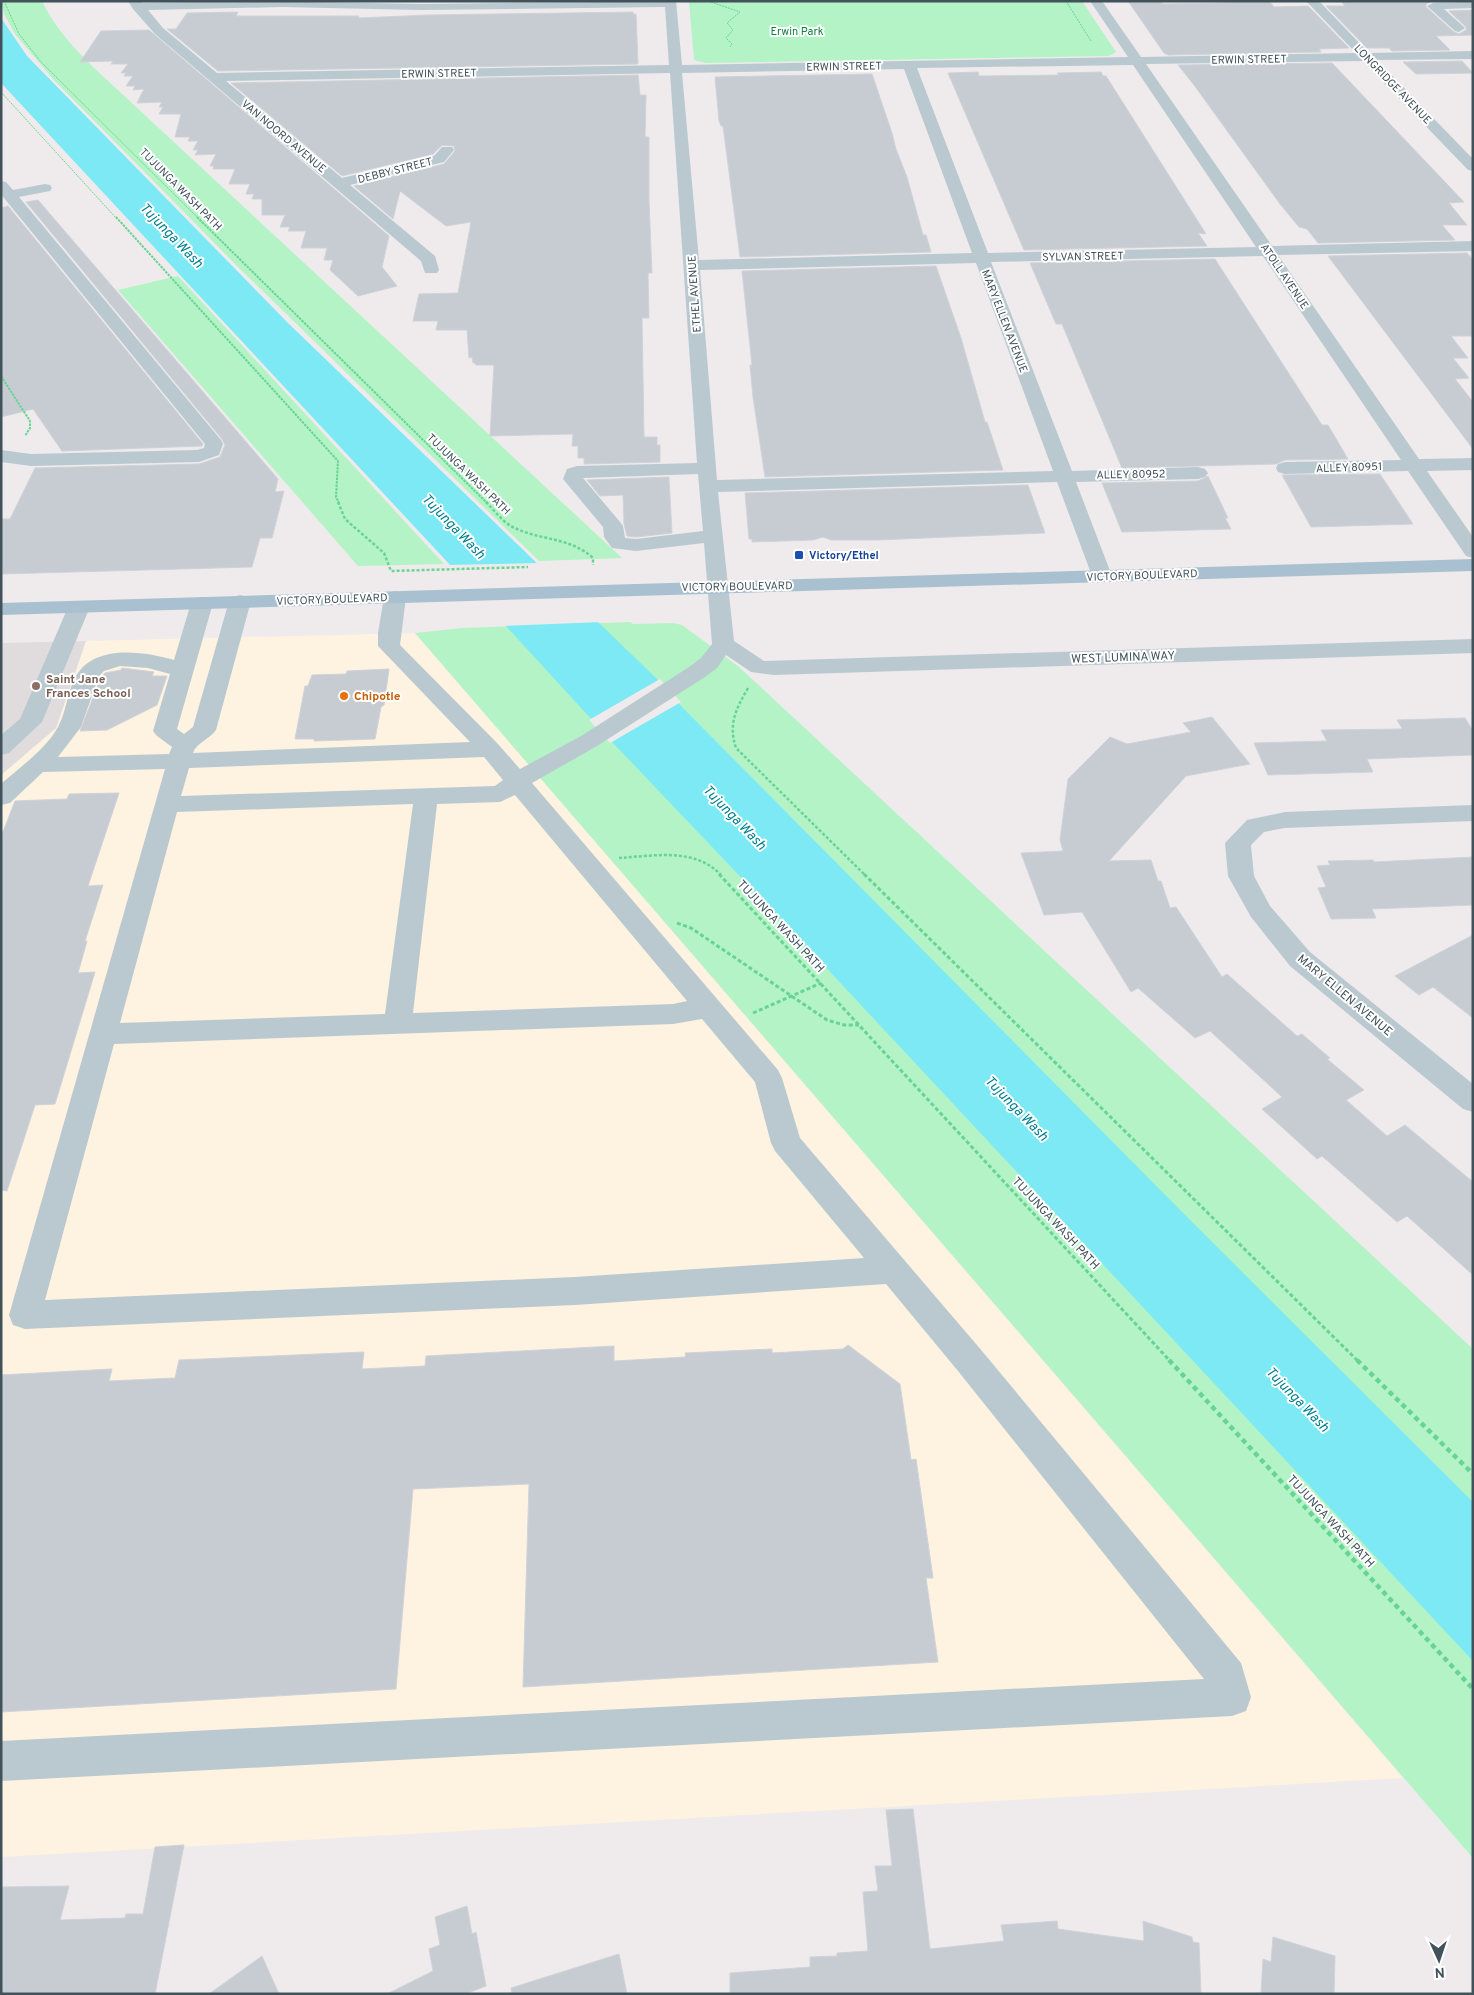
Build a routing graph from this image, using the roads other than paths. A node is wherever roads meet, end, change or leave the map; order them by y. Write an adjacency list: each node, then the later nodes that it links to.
1 (1096, 1): 9 (street, ATOLL AVENUE)
2 (1312, 1): 8 (street, LONGRIDGE AVENUE)
3 (670, 2): 4 (street); 11 (street, ETHEL AVENUE)
4 (136, 4): 12 (street, VAN NOORD AVENUE)
5 (1473, 5): 6 (street)
6 (1459, 28)
7 (1473, 55): 8 (street, ERWIN STREET)
8 (1367, 57): 9 (street, ERWIN STREET); 14 (street, LONGRIDGE AVENUE)
9 (1138, 61): 10 (street, ERWIN STREET); 19 (street, ATOLL AVENUE)
10 (909, 65): 11 (street, ERWIN STREET); 20 (street, MARY ELLEN AVENUE)
11 (676, 69): 12 (street, ERWIN STREET); 21 (street, ETHEL AVENUE)
12 (215, 77): 15 (street, VAN NOORD AVENUE)
13 (447, 150): 15 (street, DEBBY STREET)
14 (1473, 167)
15 (340, 184): 22 (street, VAN NOORD AVENUE)
16 (45, 188): 17 (street)
17 (7, 197): 23 (street)
18 (1473, 246): 19 (street, SYLVAN STREET)
19 (1268, 251): 20 (street, SYLVAN STREET); 25 (street, ATOLL AVENUE)
20 (981, 258): 21 (street, SYLVAN STREET); 28 (street, MARY ELLEN AVENUE)
21 (692, 265): 29 (street, ETHEL AVENUE)
22 (431, 270)
23 (1, 456)
24 (1473, 464): 25 (street, ALLEY 80951)
25 (1412, 465): 26 (street, ALLEY 80951); 31 (street, ATOLL AVENUE)
26 (1285, 468)
27 (1198, 472): 28 (street, ALLEY 80952)
28 (1064, 476): 29 (street, ALLEY 80952); 33 (street, MARY ELLEN AVENUE)
29 (708, 477): 30 (street, ETHEL AVENUE); 30 (street, ALLEY 80952)
30 (712, 536): 34 (street, ETHEL AVENUE)
31 (1473, 552)
32 (1473, 565): 33 (main road, VICTORY BOULEVARD)
33 (1102, 576): 34 (main road, VICTORY BOULEVARD)
34 (718, 587): 35 (main road, VICTORY BOULEVARD); 40 (street, ETHEL AVENUE)
35 (395, 597): 37 (main road, VICTORY BOULEVARD); 44 (street)
36 (202, 602): 37 (main road, VICTORY BOULEVARD); 38 (main road, VICTORY BOULEVARD); 42 (street)
37 (240, 602): 45 (street)
38 (79, 607): 39 (main road, VICTORY BOULEVARD); 43 (street)
39 (1, 609)
40 (722, 644): 41 (street, WEST LUMINA WAY); 47 (street)
41 (1473, 646)
42 (183, 671): 45 (street); 46 (street)
43 (1, 748)
44 (490, 749): 45 (street); 47 (street)
45 (181, 753): 46 (street); 50 (street)
46 (37, 765): 49 (street)
47 (516, 782): 48 (street); 52 (street)
48 (426, 796): 50 (street); 53 (street)
49 (1, 797)
50 (167, 804): 54 (street)
51 (1473, 813): 55 (street, MARY ELLEN AVENUE)
52 (717, 1017): 53 (street); 56 (street)
53 (398, 1024): 54 (street)
54 (102, 1034): 56 (street)
55 (1473, 1101)
56 (894, 1270): 57 (street)
57 (1, 1761)

